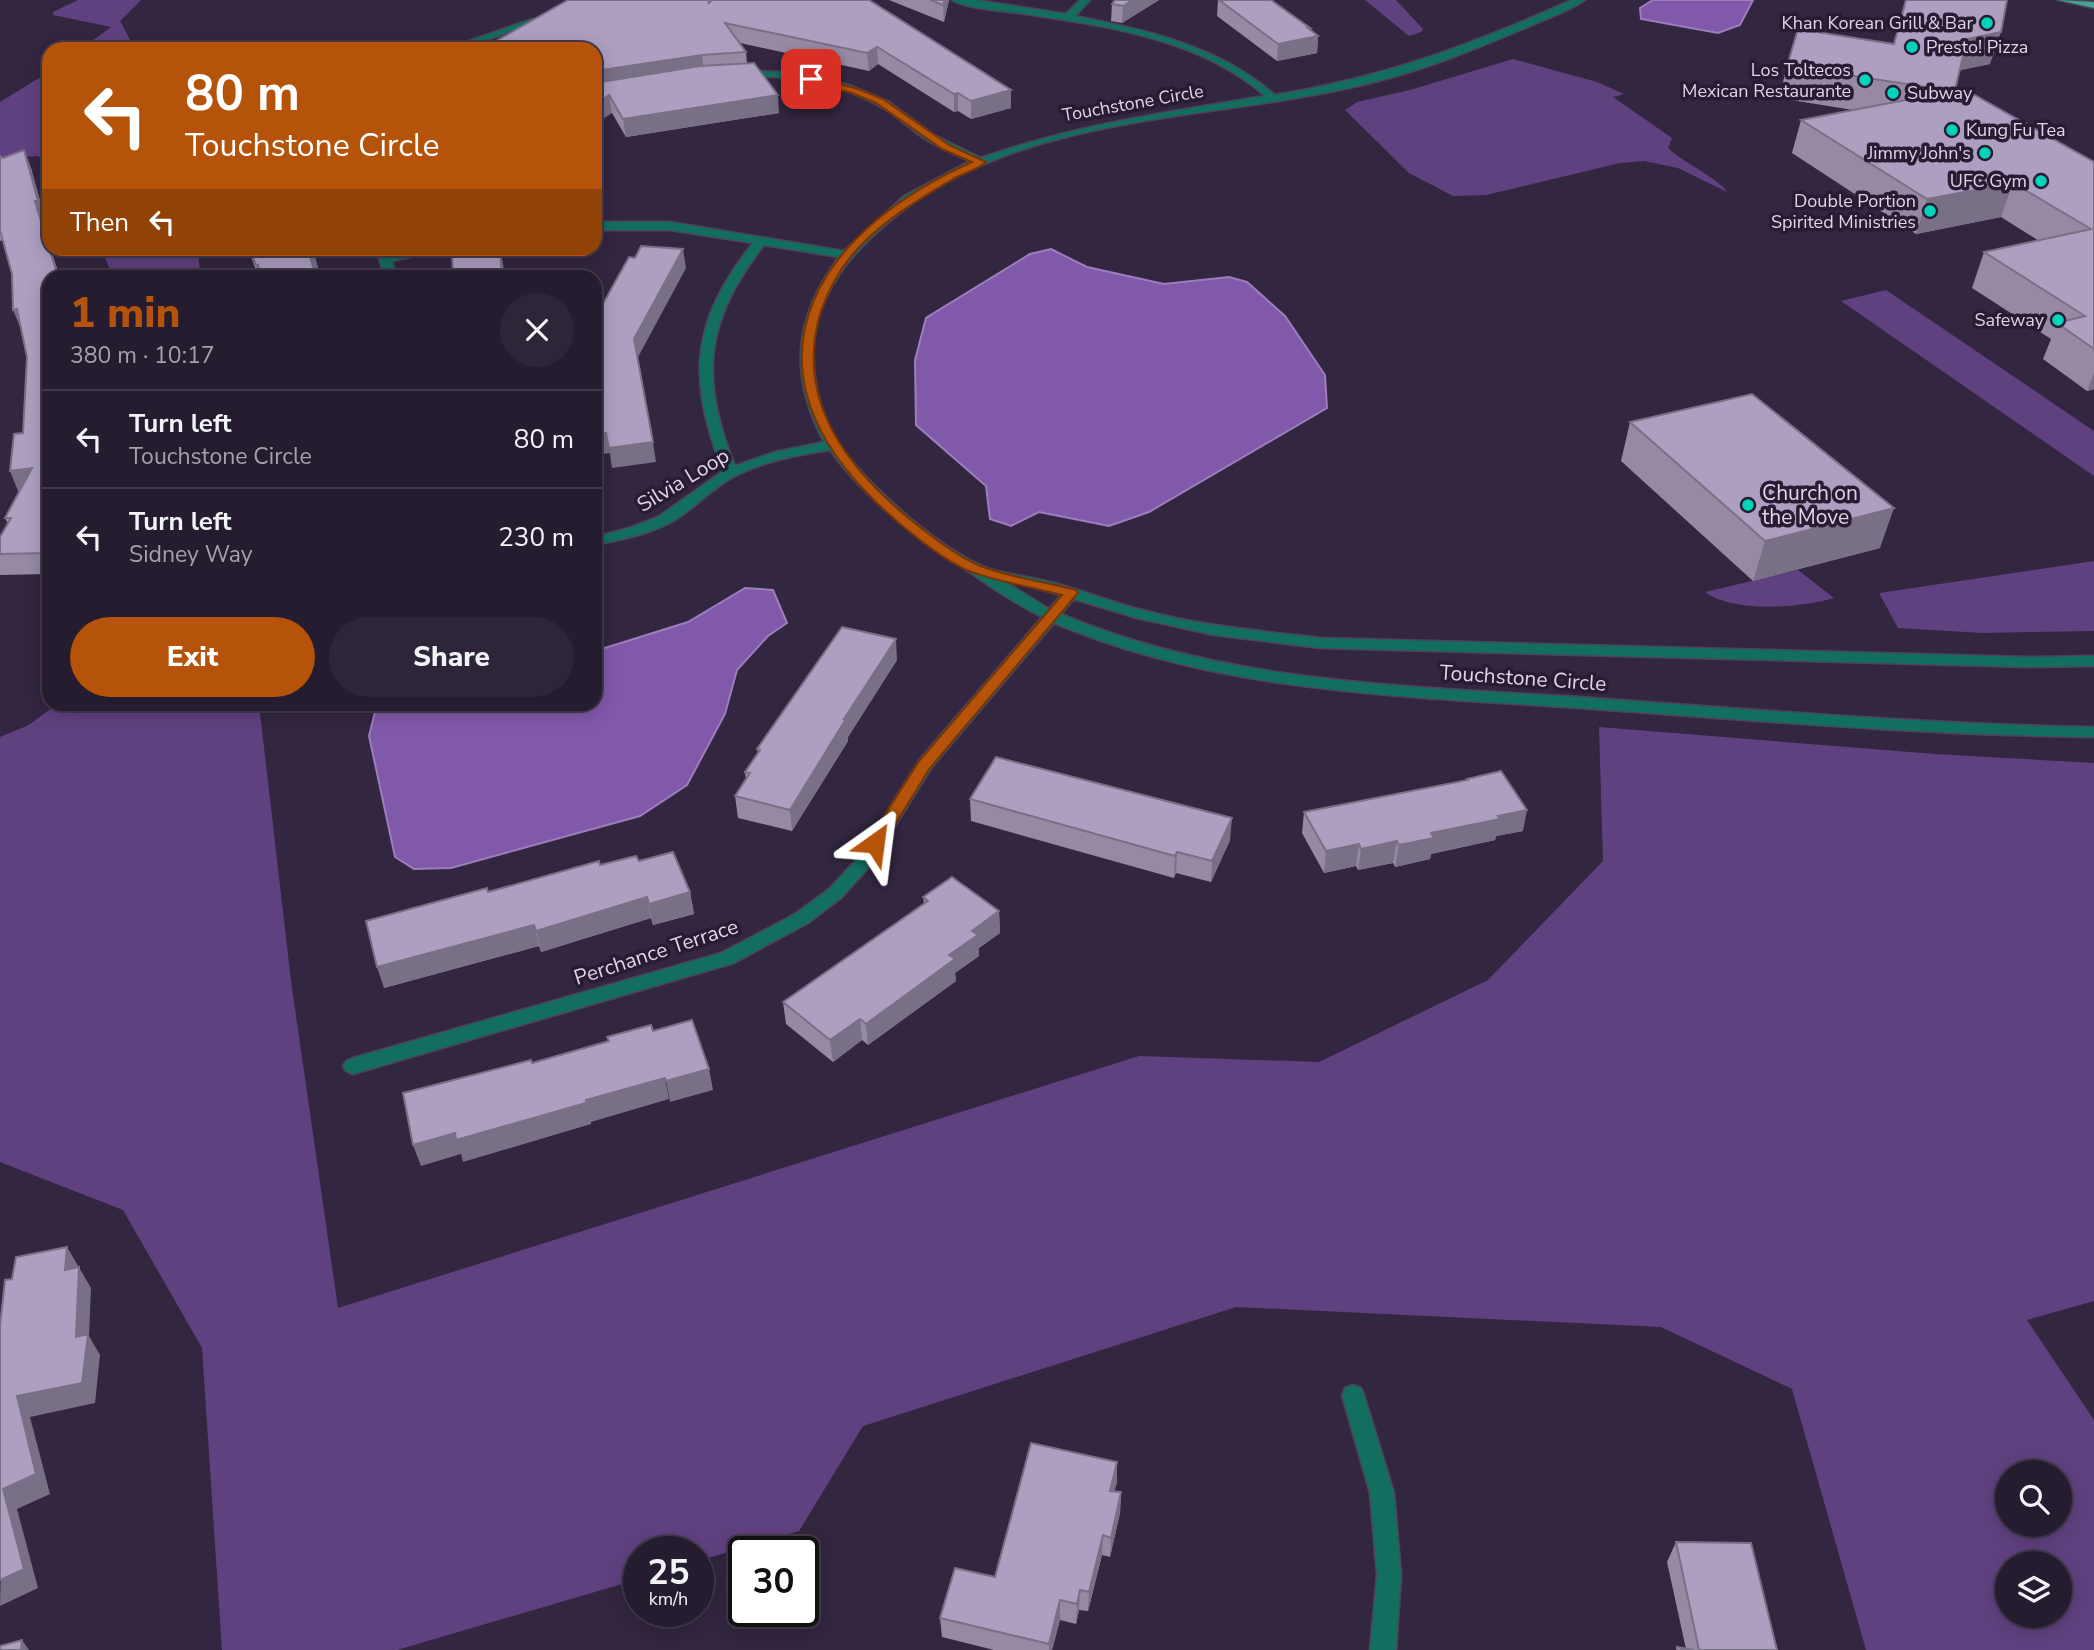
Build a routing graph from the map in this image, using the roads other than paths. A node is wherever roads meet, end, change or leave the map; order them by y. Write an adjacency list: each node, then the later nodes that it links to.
1 (957, 0): 8 (street)
2 (1085, 0): 8 (street)
3 (1555, 0): 7 (street, Touchstone Circle)
4 (1580, 0): 7 (street, Touchstone Circle)
5 (2063, 0): 6 (main road)
6 (2094, 5)
7 (1545, 14): 12 (street, Touchstone Circle)
8 (1068, 19): 12 (street)
9 (536, 22): 10 (street)
10 (473, 42)
11 (723, 76): 13 (street)
12 (1274, 99): 13 (street, Touchstone Circle)
13 (981, 162): 16 (street, Touchstone Circle)
14 (602, 226): 15 (street)
15 (761, 241): 16 (street); 20 (street)
16 (845, 255): 19 (street, Touchstone Circle)
17 (402, 256): 18 (street)
18 (388, 270)
19 (833, 445): 20 (street, Silvia Loop); 22 (street, Touchstone Circle)
20 (731, 473): 21 (street, Silvia Loop)
21 (602, 539)
22 (973, 568): 23 (street, Touchstone Circle); 24 (street, Touchstone Circle)
23 (1071, 593): 24 (street, Perchance Terrace); 25 (street, Touchstone Circle)
24 (1052, 616): 26 (street, Touchstone Circle); 27 (street, Perchance Terrace)
25 (2094, 661)
26 (2094, 732)
27 (353, 1066)
28 (1353, 1395): 29 (street)
29 (1383, 1650)

